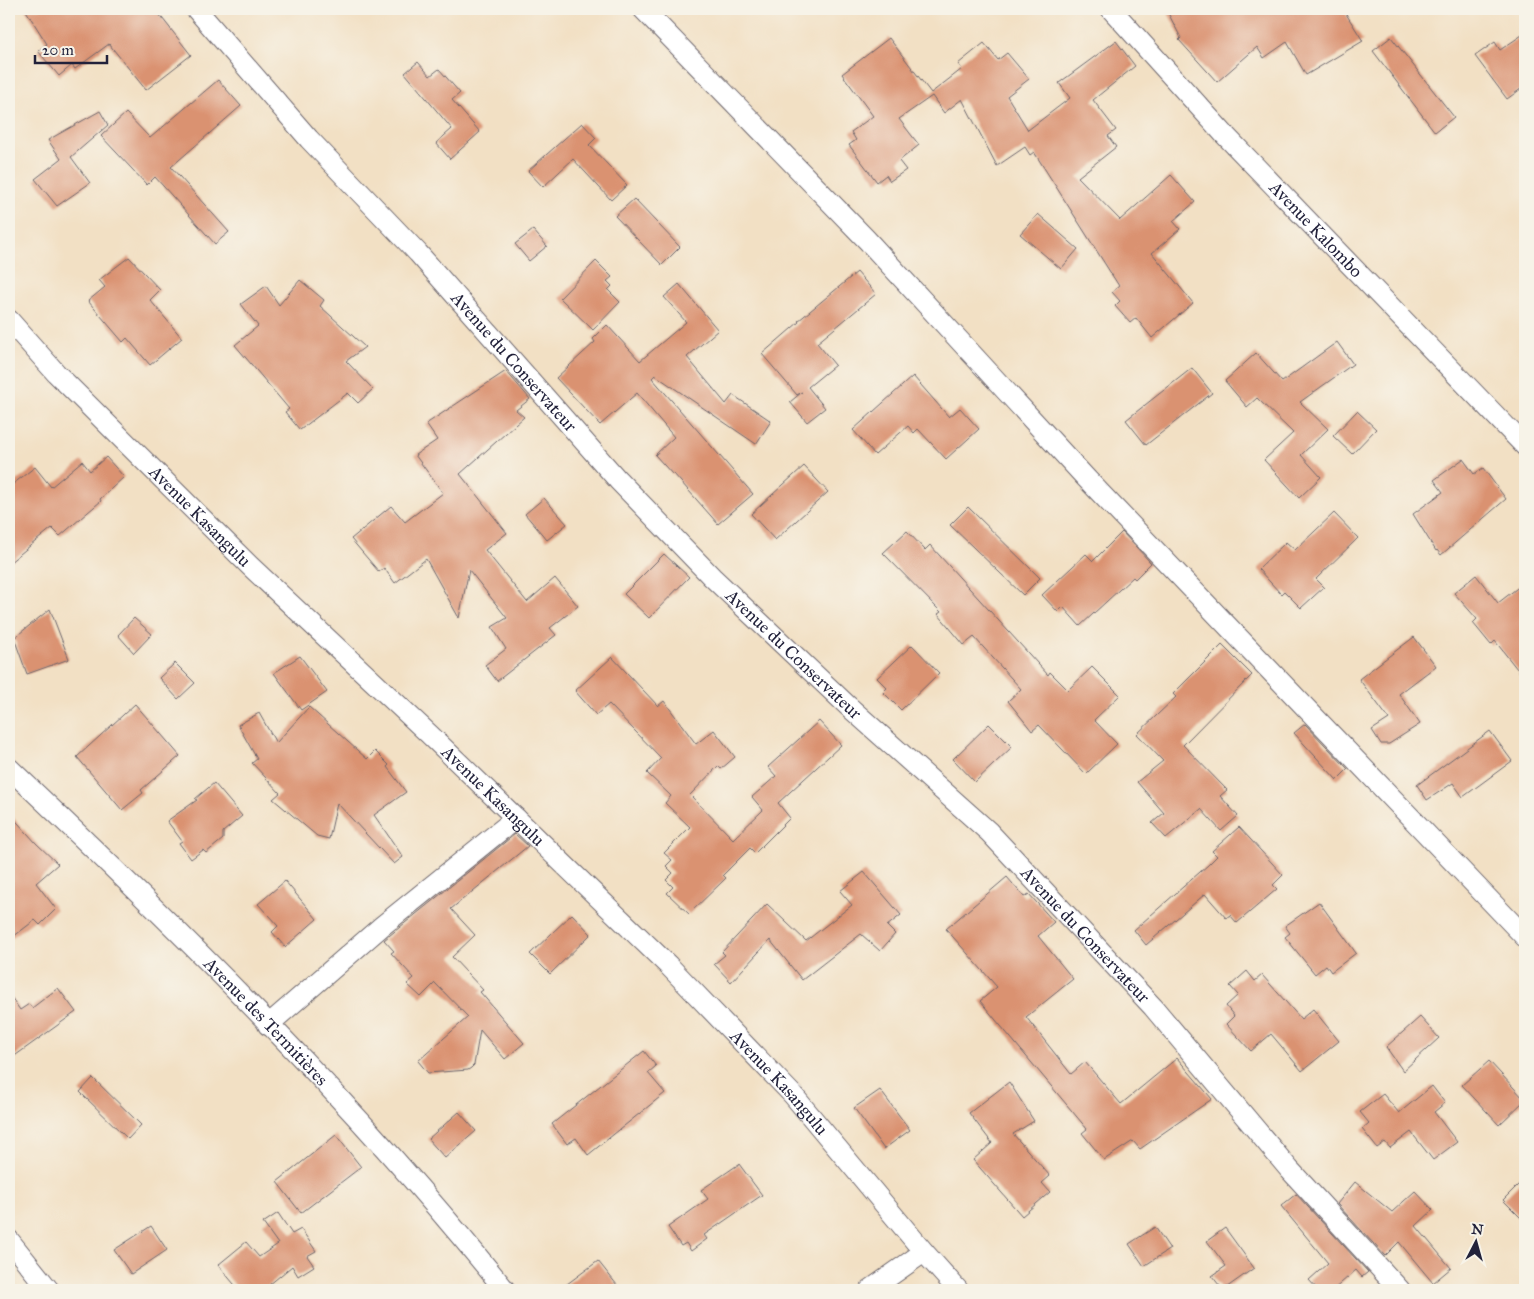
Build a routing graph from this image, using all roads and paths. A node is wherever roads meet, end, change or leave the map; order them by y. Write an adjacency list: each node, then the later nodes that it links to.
1 (196, 9): 16 (street, Avenue du Conservateur)
2 (644, 9): 8 (street)
3 (1111, 9): 5 (street, Avenue Kalombo)
4 (9, 320): 7 (street, Avenue Kasangulu)
5 (1525, 446)
6 (9, 768): 9 (street, Avenue des Termitières)
7 (516, 818): 9 (street); 11 (street, Avenue Kasangulu)
8 (1525, 938)
9 (268, 1024): 13 (street, Avenue des Termitières)
10 (9, 1240): 12 (street)
11 (924, 1252): 14 (street); 15 (street, Avenue Kasangulu)
12 (49, 1290)
13 (505, 1290)
14 (870, 1290)
15 (958, 1290)
16 (1400, 1290)

